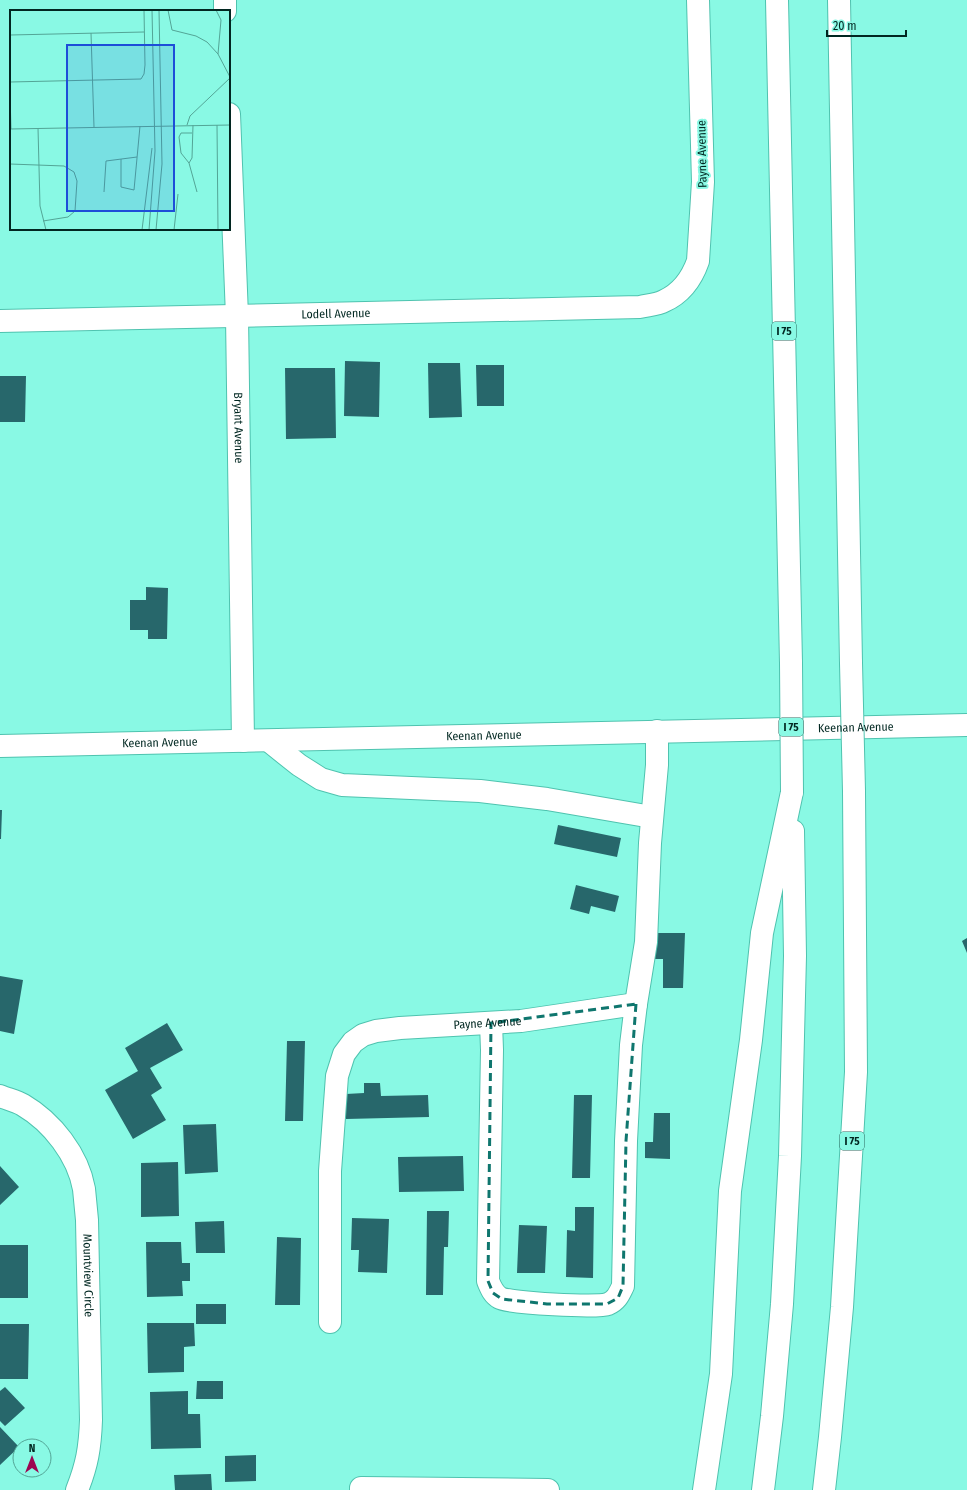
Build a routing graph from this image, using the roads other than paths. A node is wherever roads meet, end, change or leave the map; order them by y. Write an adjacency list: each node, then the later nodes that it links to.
1 (698, 0): 5 (main road, Payne Avenue)
2 (777, 0): 13 (main road, I 75, bridge)
3 (840, 0): 24 (main road, I 75, bridge)
4 (230, 139): 6 (main road, Bryant Avenue)
5 (670, 298): 6 (main road, Lodell Avenue)
6 (237, 316): 7 (main road, Lodell Avenue); 10 (main road, Bryant Avenue)
7 (0, 321)
8 (967, 725): 9 (main road, Keenan Avenue)
9 (656, 731): 11 (main road, Keenan Avenue); 14 (main road)
10 (243, 741): 11 (main road, Keenan Avenue); 12 (main road, Keenan Avenue)
11 (269, 741): 14 (main road)
12 (0, 746)
13 (792, 792): 22 (main road); 23 (main road, I 75)
14 (652, 817): 15 (main road)
15 (636, 1004): 16 (main road, Payne Avenue); 16 (main road)
16 (491, 1023): 18 (main road, Payne Avenue)
17 (0, 1096): 19 (main road, Mountview Circle)
18 (330, 1322)
19 (77, 1490)
20 (361, 1490): 21 (main road)
21 (548, 1490)
22 (704, 1490)
23 (763, 1490)
24 (824, 1490)

